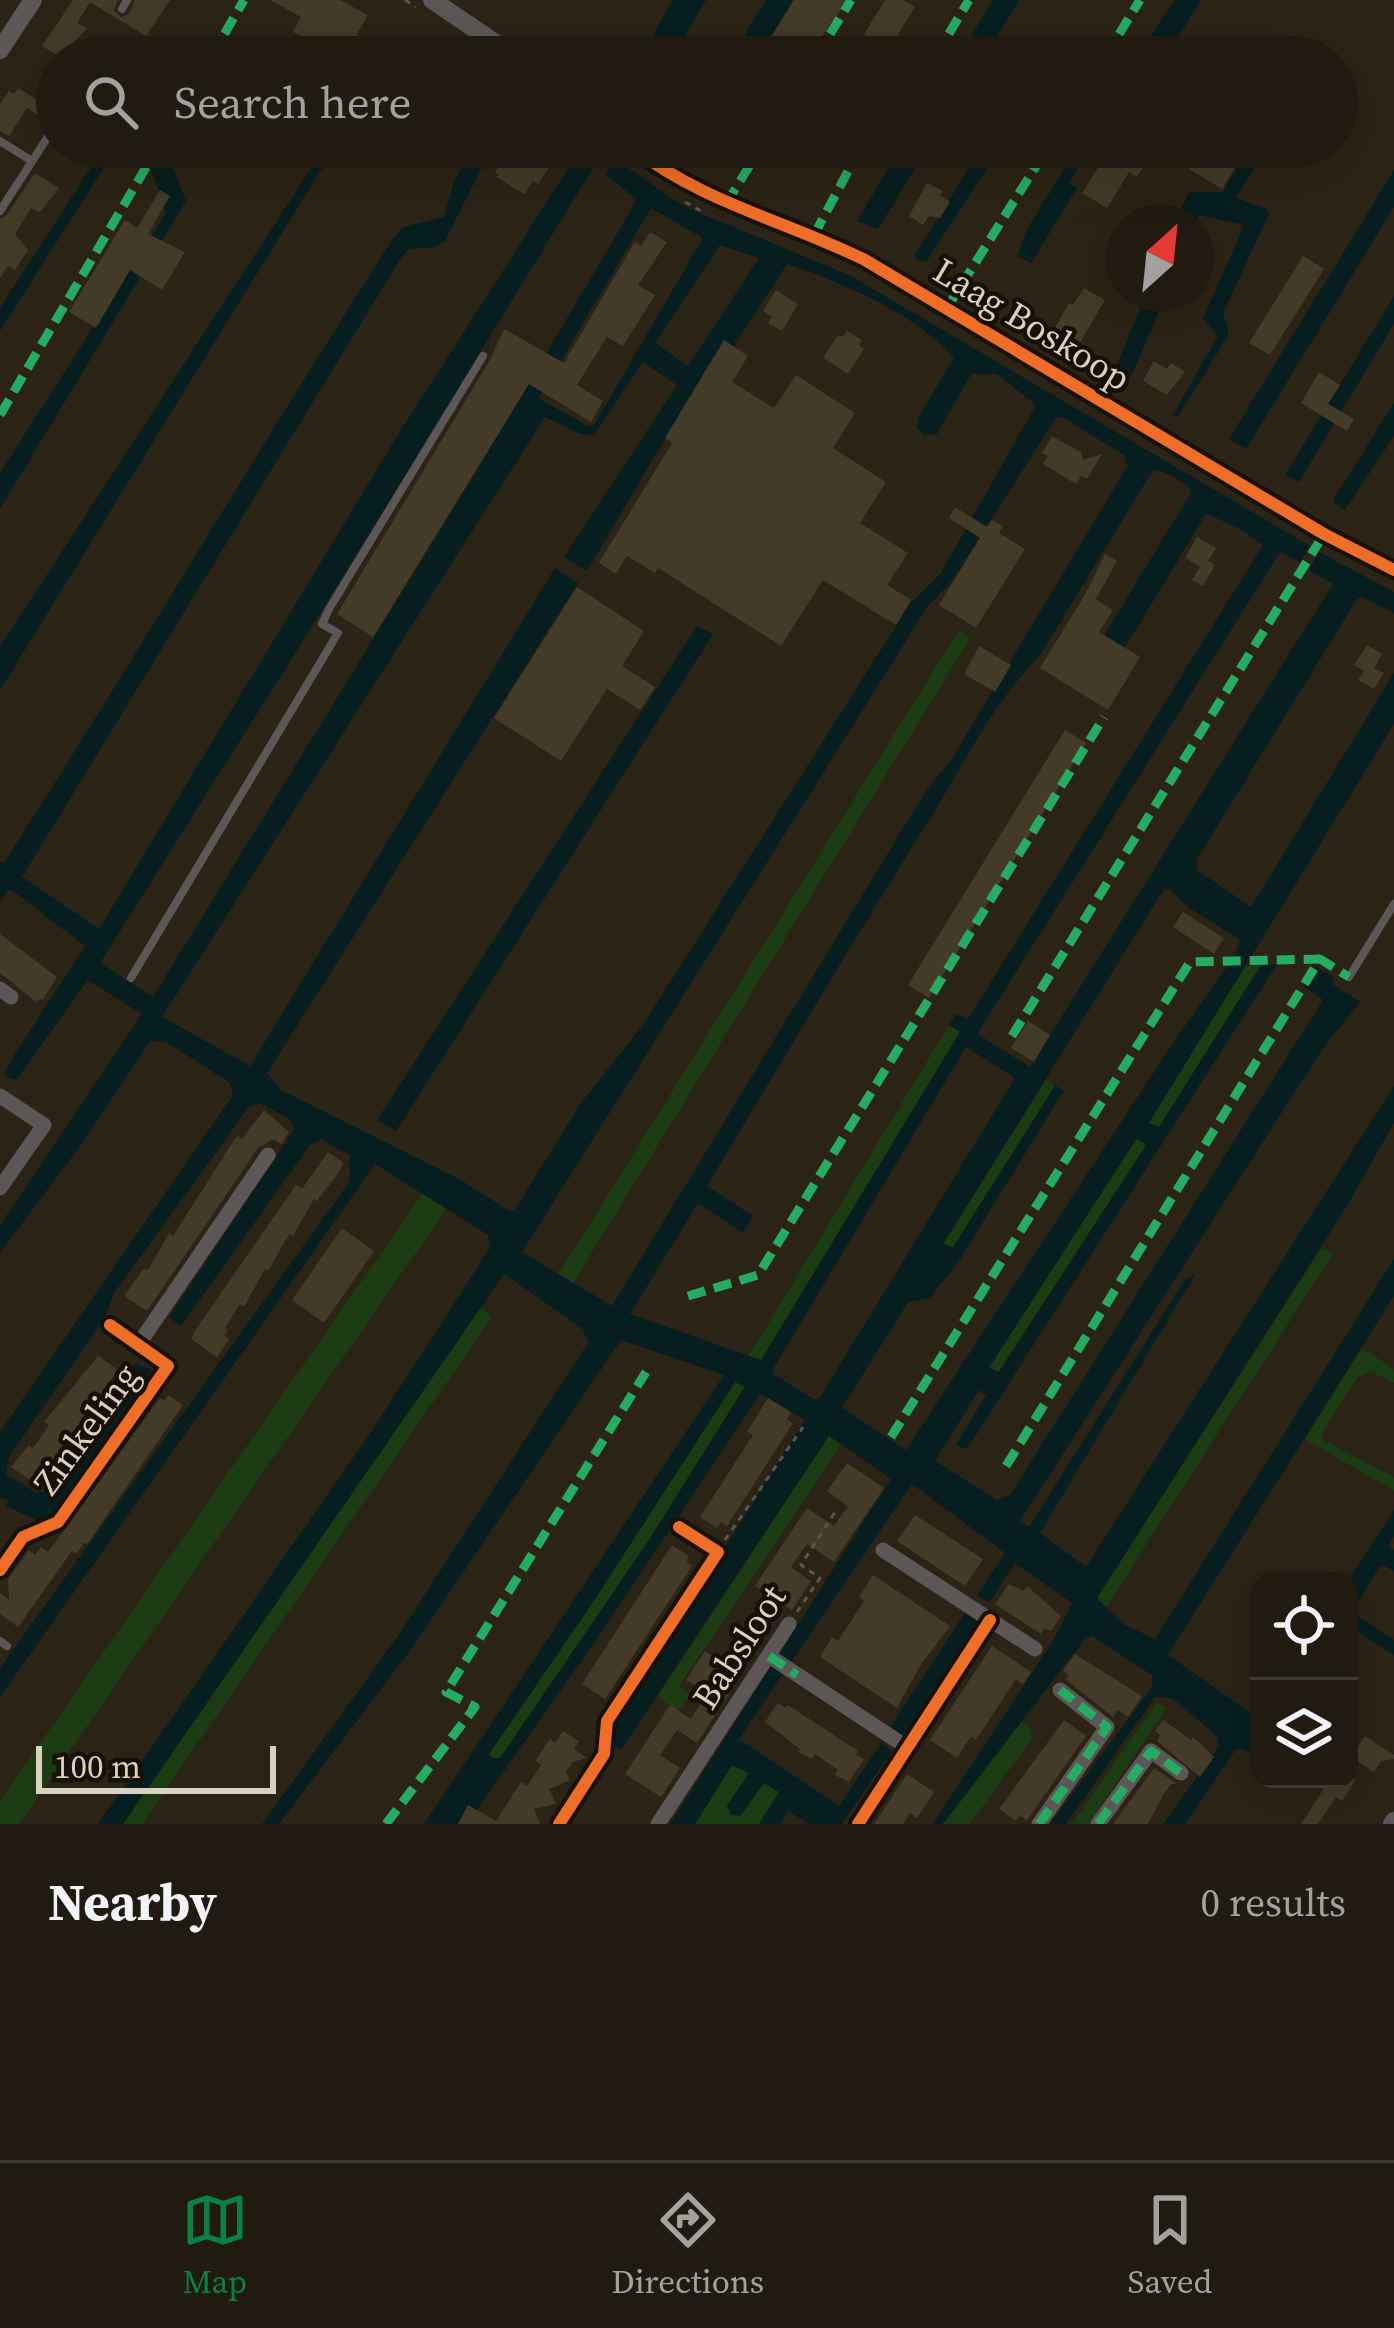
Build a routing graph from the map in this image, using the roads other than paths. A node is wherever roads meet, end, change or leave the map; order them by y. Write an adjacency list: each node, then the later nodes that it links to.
1 (33, 0): 4 (street)
2 (432, 0): 3 (street)
3 (485, 36)
4 (0, 50)
5 (0, 141): 7 (lane)
6 (36, 155): 7 (lane)
7 (32, 161): 9 (lane)
8 (653, 168): 11 (street, Laag Boskoop)
9 (0, 211)
10 (483, 356): 14 (lane)
11 (1394, 570)
12 (1394, 904): 13 (lane)
13 (1349, 977)
14 (131, 978)
15 (0, 1096): 17 (street)
16 (268, 1155): 19 (street, Zinkeling)
17 (0, 1188)
18 (110, 1324): 19 (street, Zinkeling)
19 (138, 1345): 22 (street, Zinkeling)
20 (679, 1527): 30 (street)
21 (883, 1550): 23 (street)
22 (0, 1570)
23 (980, 1613): 25 (street); 28 (street)
24 (790, 1624): 26 (street, Babsloot)
25 (1035, 1649)
26 (769, 1656): 28 (street); 31 (street, Babsloot)
27 (1060, 1690): 33 (street)
28 (904, 1746): 32 (street)
29 (1180, 1773): 34 (street)
30 (567, 1821)
31 (658, 1824)
32 (858, 1824)
33 (1039, 1824)
34 (1098, 1824)

